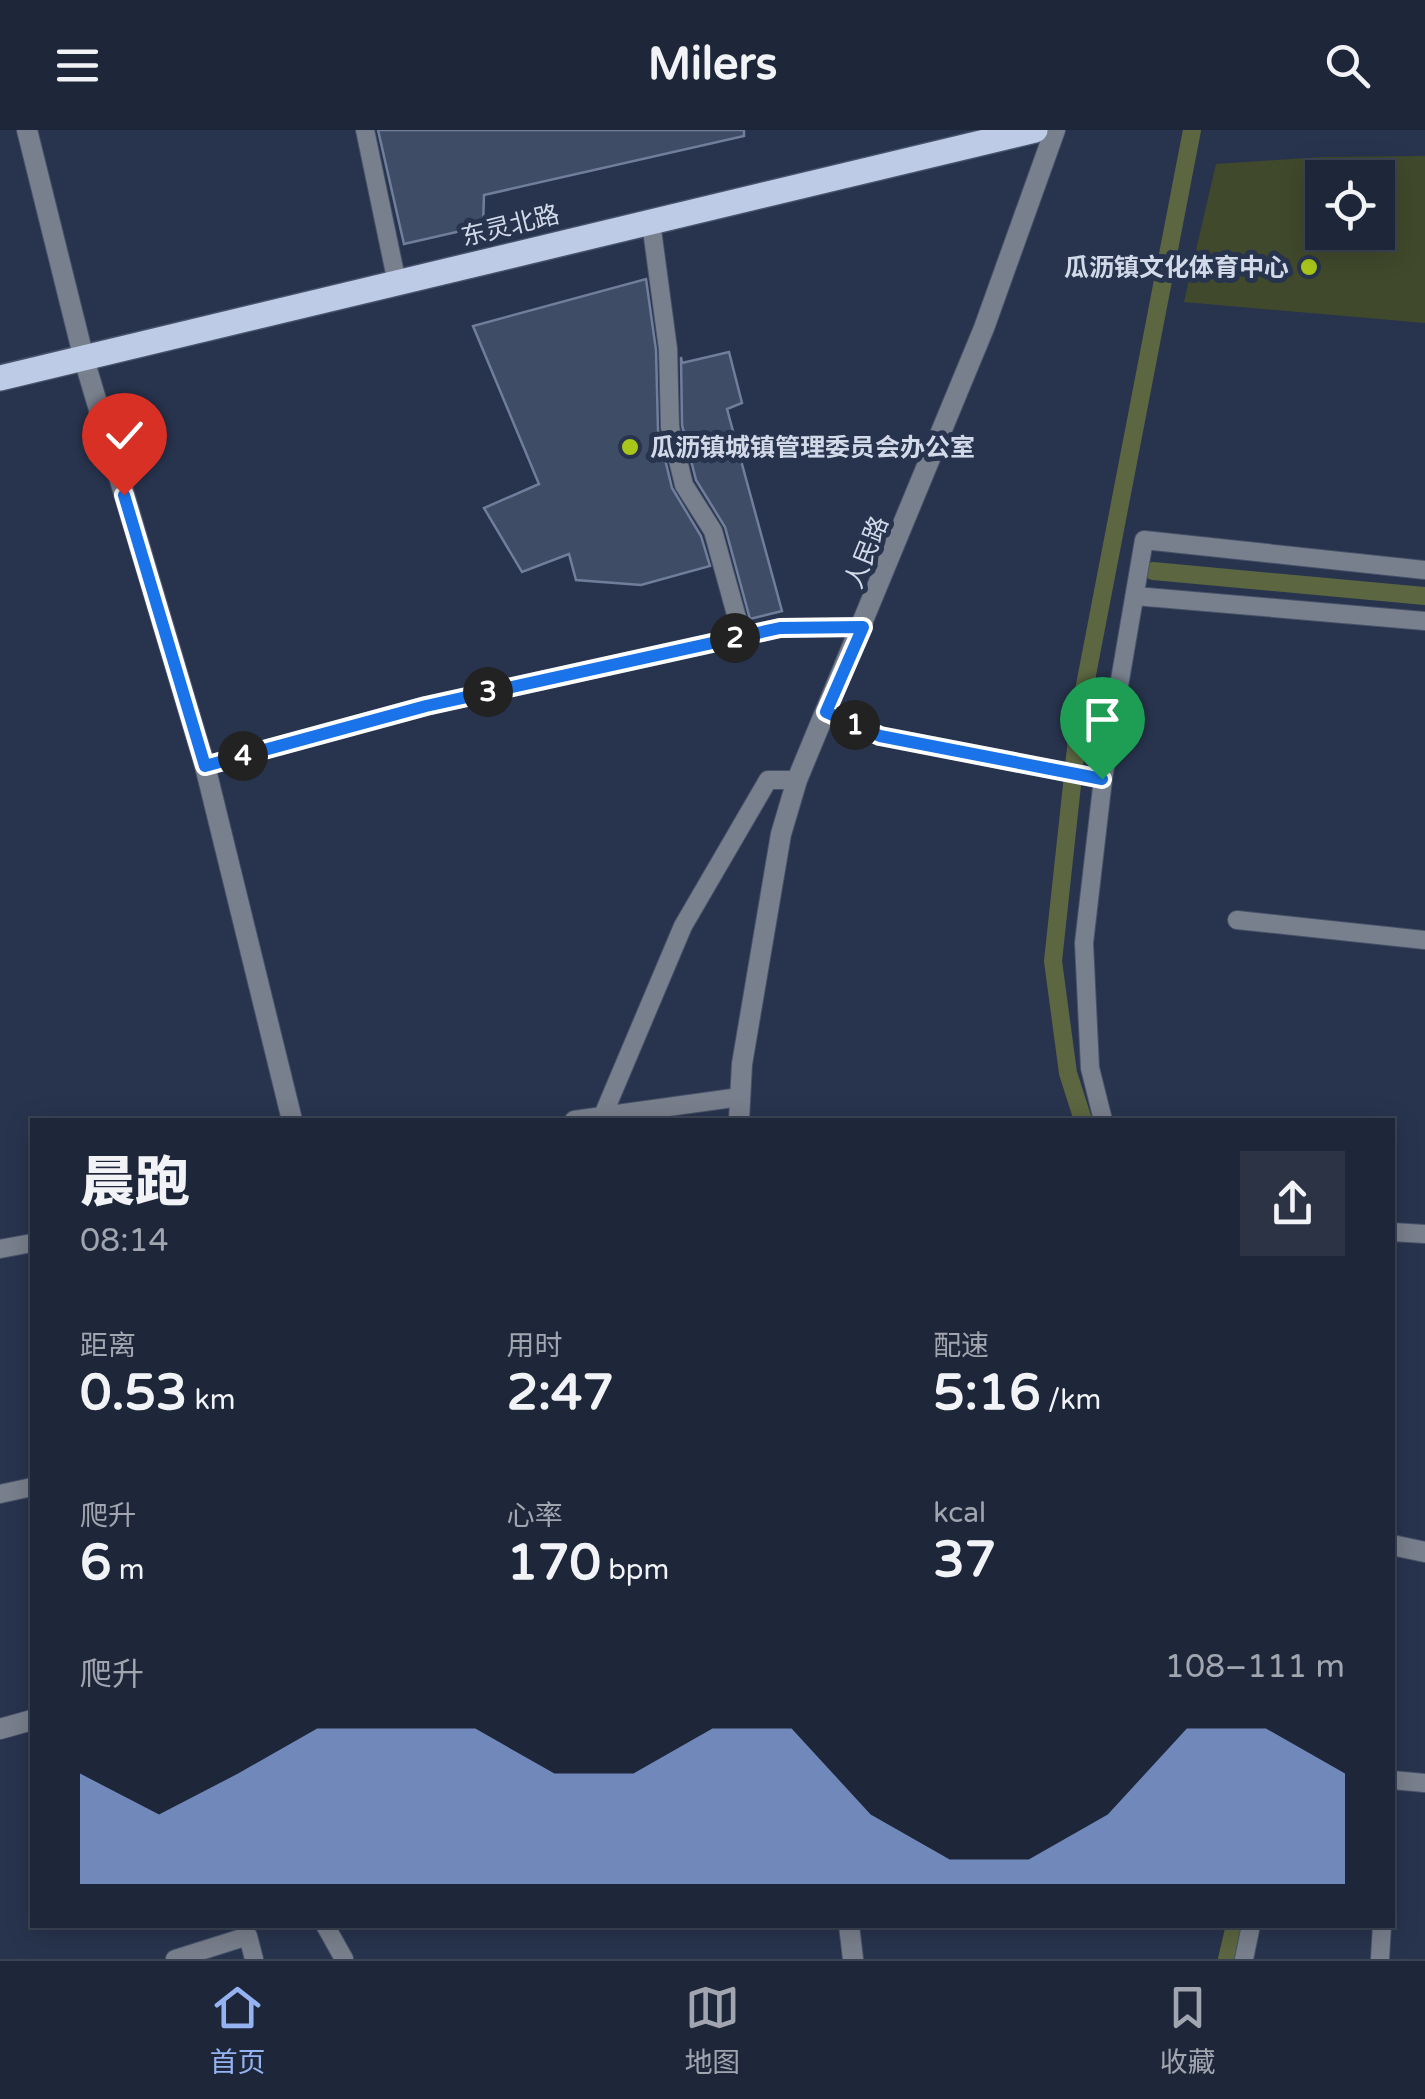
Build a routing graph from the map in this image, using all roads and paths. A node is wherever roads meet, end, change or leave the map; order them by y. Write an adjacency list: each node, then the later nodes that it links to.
1 (27, 130): 7 (street)
2 (365, 130): 6 (street)
3 (1035, 130): 5 (main road, 东灵北路)
4 (1055, 130): 12 (street, 人民路)
5 (651, 222): 6 (main road, 东灵北路); 13 (street)
6 (397, 283): 7 (main road, 东灵北路)
7 (84, 359): 8 (main road, 东灵北路); 15 (street)
8 (0, 378)
9 (1425, 570): 10 (street)
10 (1135, 596): 11 (street); 16 (street)
11 (1425, 621)
12 (863, 627): 13 (street); 14 (street, 人民路)
13 (742, 636): 15 (street)
14 (826, 712): 16 (street); 17 (street, 人民路)
15 (205, 766): 21 (street)
16 (1102, 779): 24 (street)
17 (797, 780): 20 (street, 人民路); 22 (street)
18 (1237, 920): 19 (street)
19 (1425, 940)
20 (740, 1097): 22 (street); 23 (street, 人民路)
21 (292, 1118)
22 (602, 1118)
23 (739, 1118)
24 (1102, 1118)
25 (1395, 1232): 26 (street)
26 (1425, 1234)
27 (30, 1243): 28 (street)
28 (0, 1249)
29 (30, 1488): 30 (street)
30 (0, 1494)
31 (1395, 1547): 32 (street)
32 (1425, 1552)
33 (30, 1721): 34 (street)
34 (0, 1729)
35 (1395, 1780): 36 (street)
36 (1425, 1783)
37 (327, 1928): 43 (street)
38 (849, 1928): 44 (street)
39 (1249, 1928): 45 (street)
40 (1382, 1928): 46 (street)
41 (175, 1959): 42 (street)
42 (254, 1959)
43 (344, 1959)
44 (853, 1959)
45 (1244, 1959)
46 (1380, 1959)

